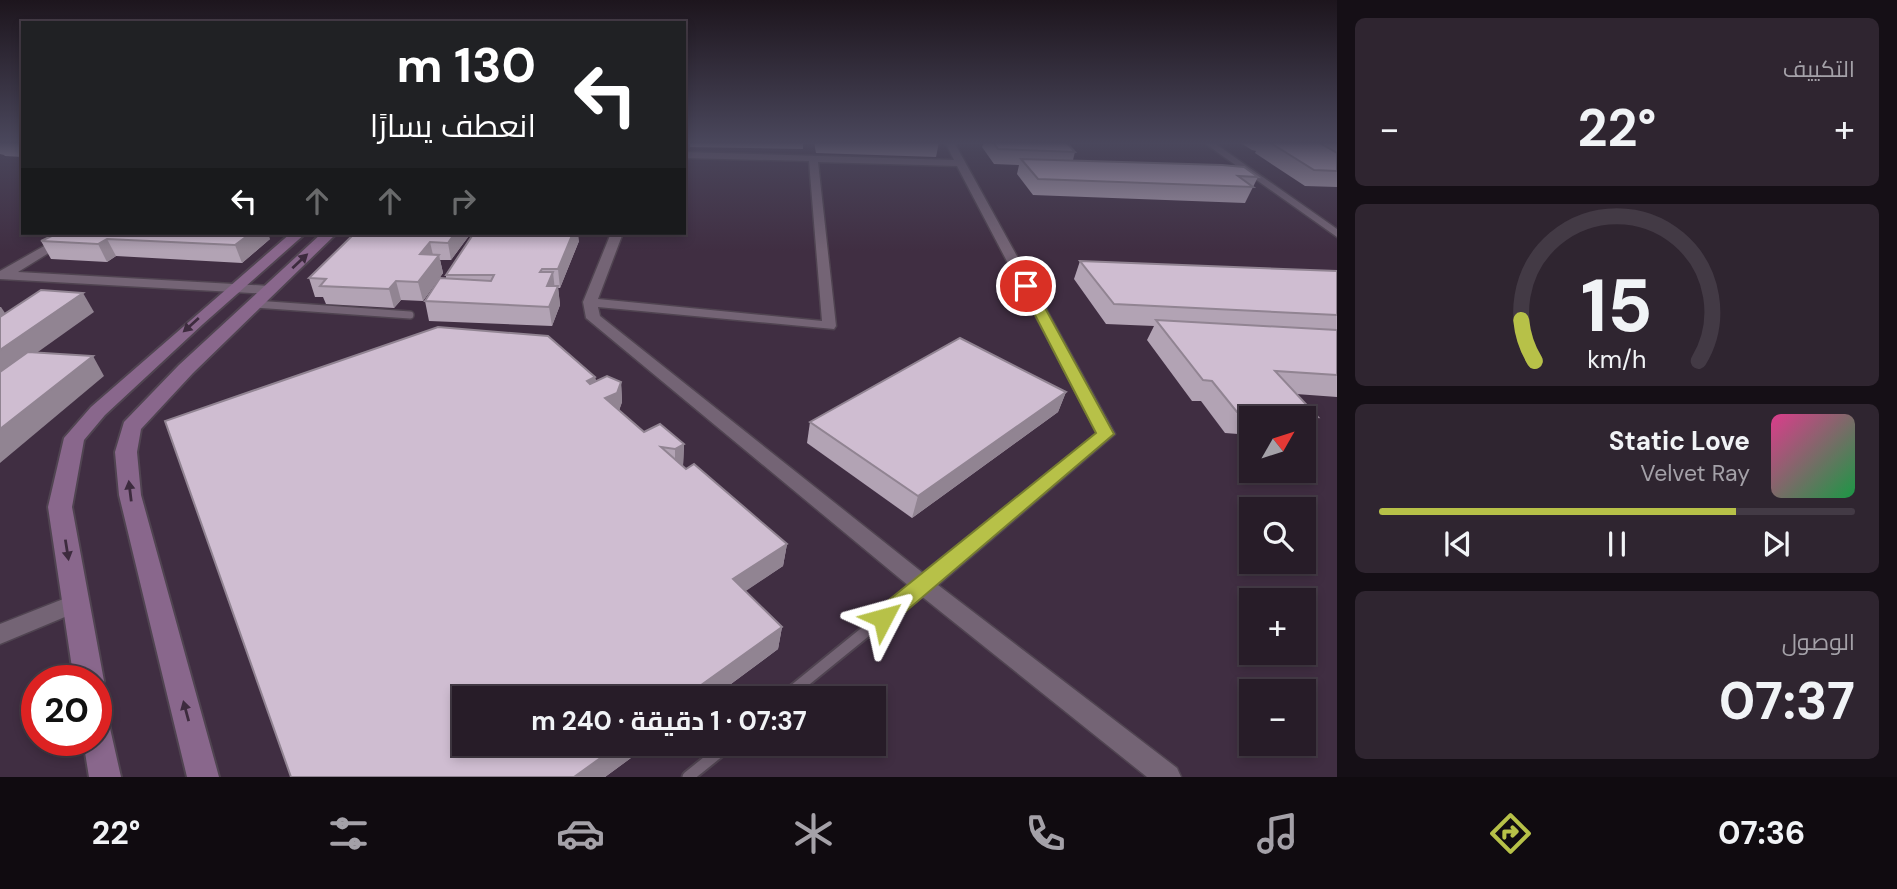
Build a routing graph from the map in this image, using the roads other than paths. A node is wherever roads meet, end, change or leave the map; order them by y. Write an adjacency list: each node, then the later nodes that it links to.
1 (815, 178): 12 (street)
2 (968, 178): 14 (street)
3 (1258, 178): 4 (street)
4 (1337, 234)
5 (72, 235): 9 (street)
6 (297, 235): 10 (main road)
7 (328, 235): 11 (main road, one-way to 7)
8 (616, 235): 12 (street)
9 (2, 275): 10 (street)
10 (234, 288): 11 (street); 15 (main road, one-way to 15)
11 (262, 297): 13 (lane); 22 (main road, one-way to 11)
12 (590, 302): 14 (street)
13 (410, 315)
14 (923, 585): 18 (lane); 24 (street)
15 (76, 603): 16 (street); 17 (main road)
16 (0, 634)
17 (86, 665)
18 (799, 686)
19 (101, 756): 21 (main road)
20 (714, 756): 23 (lane)
21 (105, 777)
22 (203, 777)
23 (688, 777)
24 (1168, 777)

